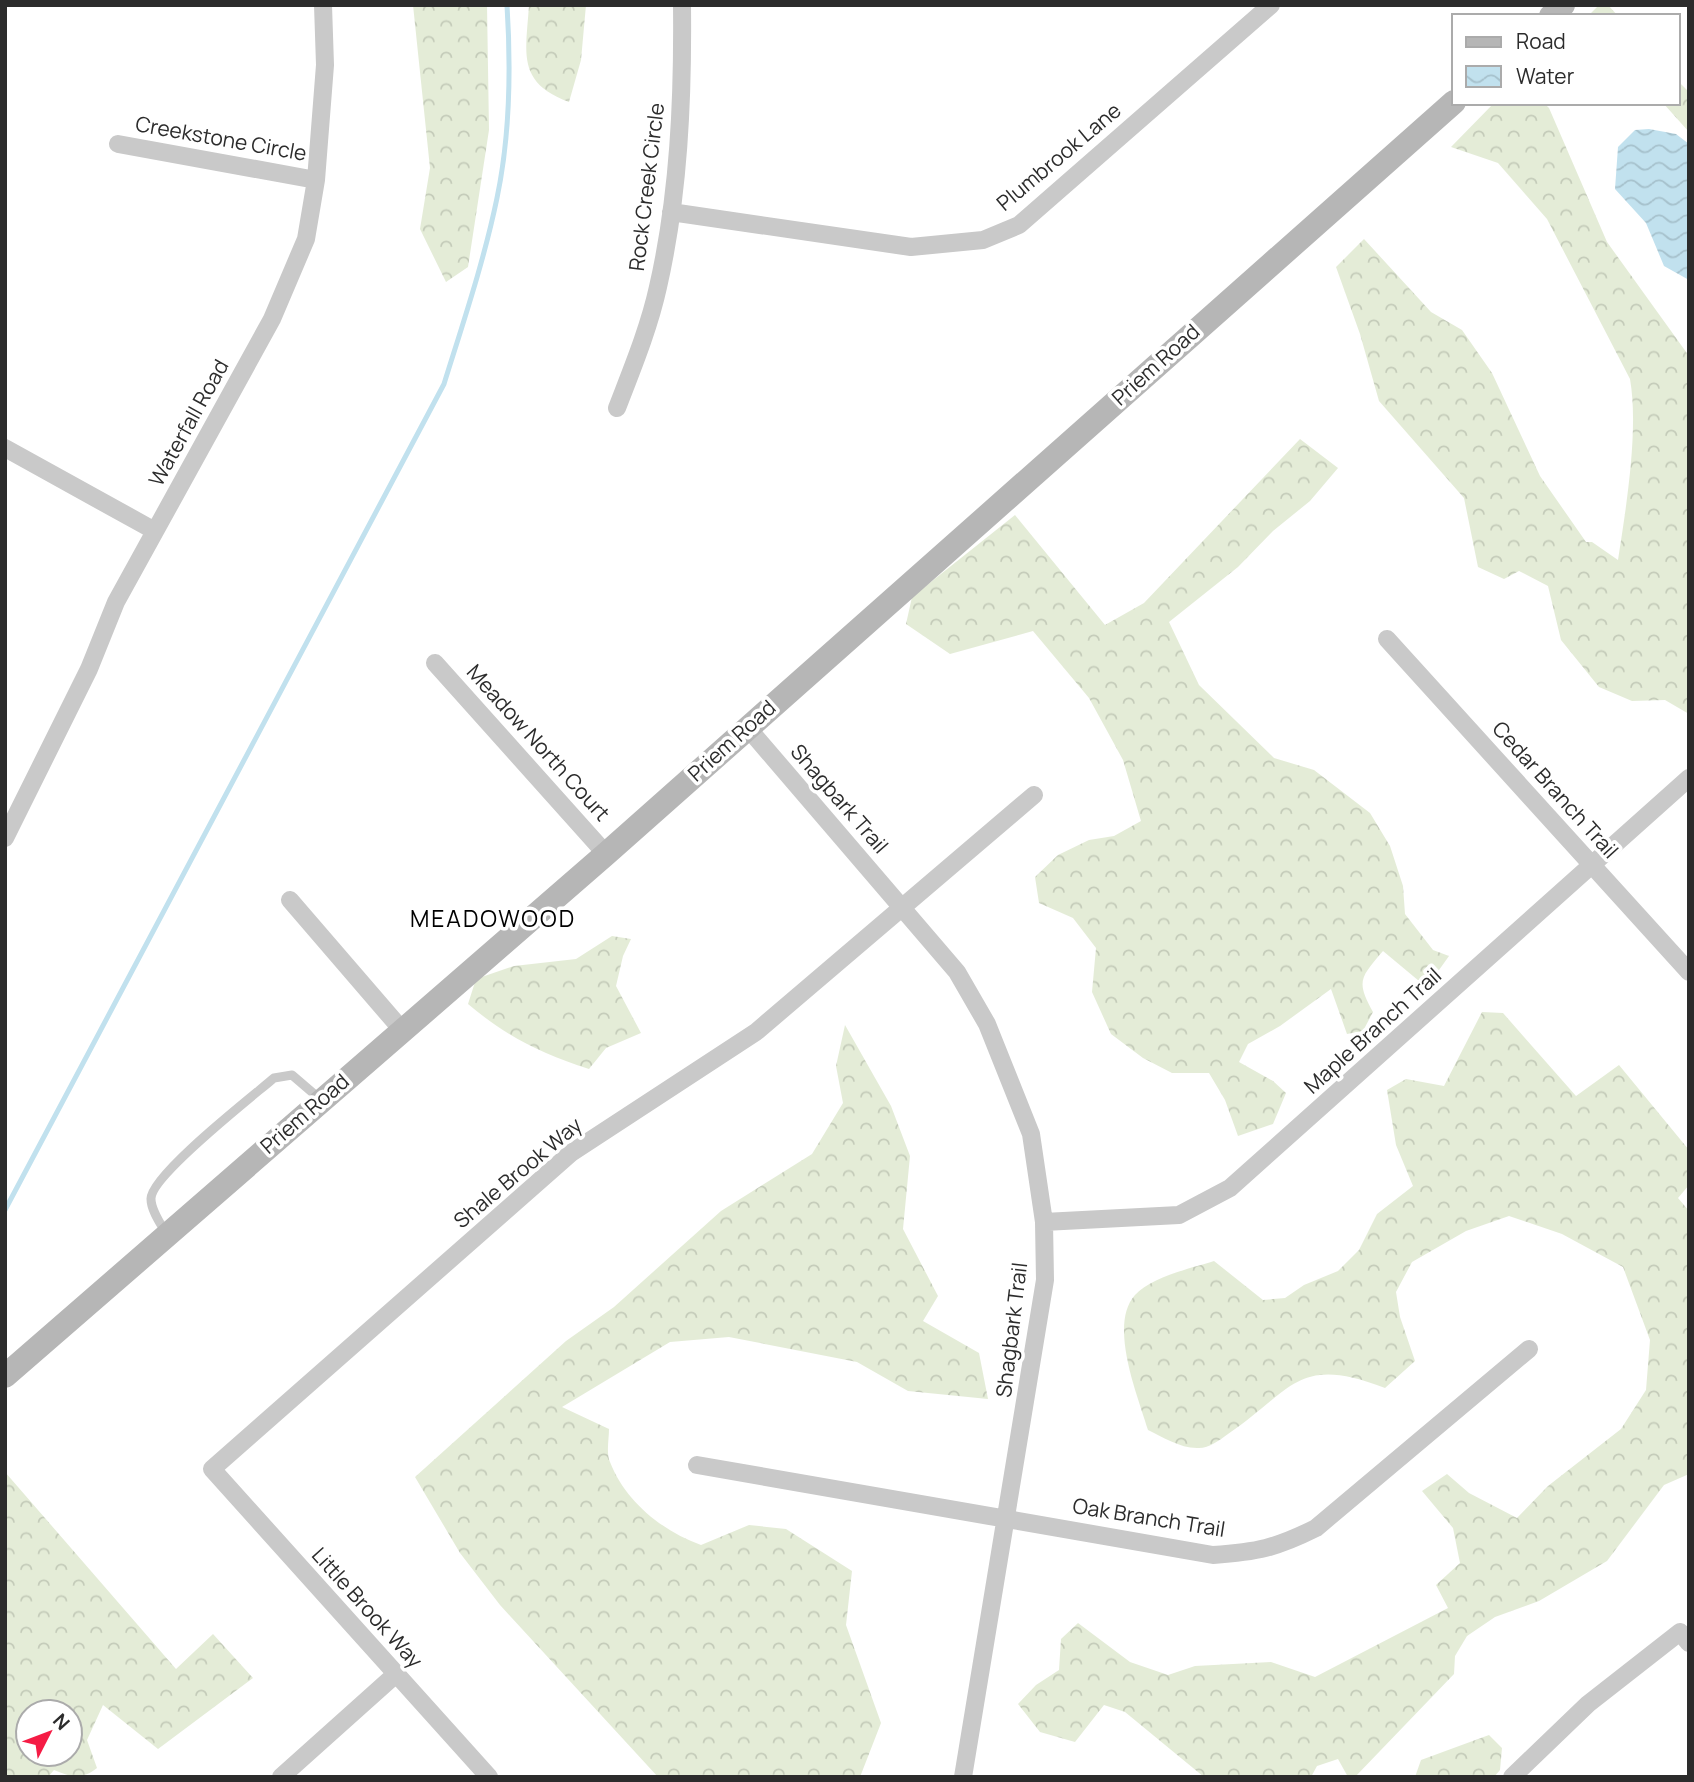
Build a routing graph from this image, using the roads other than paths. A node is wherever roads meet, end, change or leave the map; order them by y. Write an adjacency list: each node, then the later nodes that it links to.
1 (323, 5): 6 (street, Waterfall Road)
2 (682, 5): 7 (street, Rock Creek Circle)
3 (1271, 5): 7 (street, Plumbrook Lane)
4 (1452, 104): 13 (street, Priem Road)
5 (118, 144): 6 (street, Creekstone Circle)
6 (316, 180): 10 (street, Waterfall Road)
7 (671, 212): 8 (street, Rock Creek Circle)
8 (617, 408)
9 (5, 448): 10 (street)
10 (155, 531): 16 (street, Waterfall Road)
11 (1387, 639): 18 (street, Cedar Branch Trail)
12 (435, 663): 17 (street, Meadow North Court)
13 (747, 727): 17 (street, Priem Road); 20 (street, Shagbark Trail)
14 (1689, 778): 18 (street, Maple Branch Trail)
15 (1034, 795): 20 (street, Shale Brook Way)
16 (5, 838)
17 (606, 854): 22 (street, Priem Road)
18 (1593, 865): 21 (street, Cedar Branch Trail); 24 (street, Maple Branch Trail)
19 (290, 900): 22 (street)
20 (902, 907): 24 (street, Shagbark Trail); 29 (street, Shale Brook Way)
21 (1689, 972)
22 (402, 1030): 23 (street, Priem Road)
23 (321, 1100): 25 (street, Priem Road); 25 (lane)
24 (1044, 1222): 30 (street, Shagbark Trail)
25 (167, 1235): 27 (street, Priem Road)
26 (1529, 1349): 30 (street, Oak Branch Trail)
27 (5, 1376)
28 (697, 1465): 30 (street, Oak Branch Trail)
29 (212, 1469): 32 (street, Little Brook Way)
30 (1007, 1518): 35 (street, Shagbark Trail)
31 (1689, 1643): 36 (street)
32 (396, 1674): 33 (street); 34 (street, Little Brook Way)
33 (281, 1777)
34 (489, 1777)
35 (963, 1777)
36 (1512, 1777)

